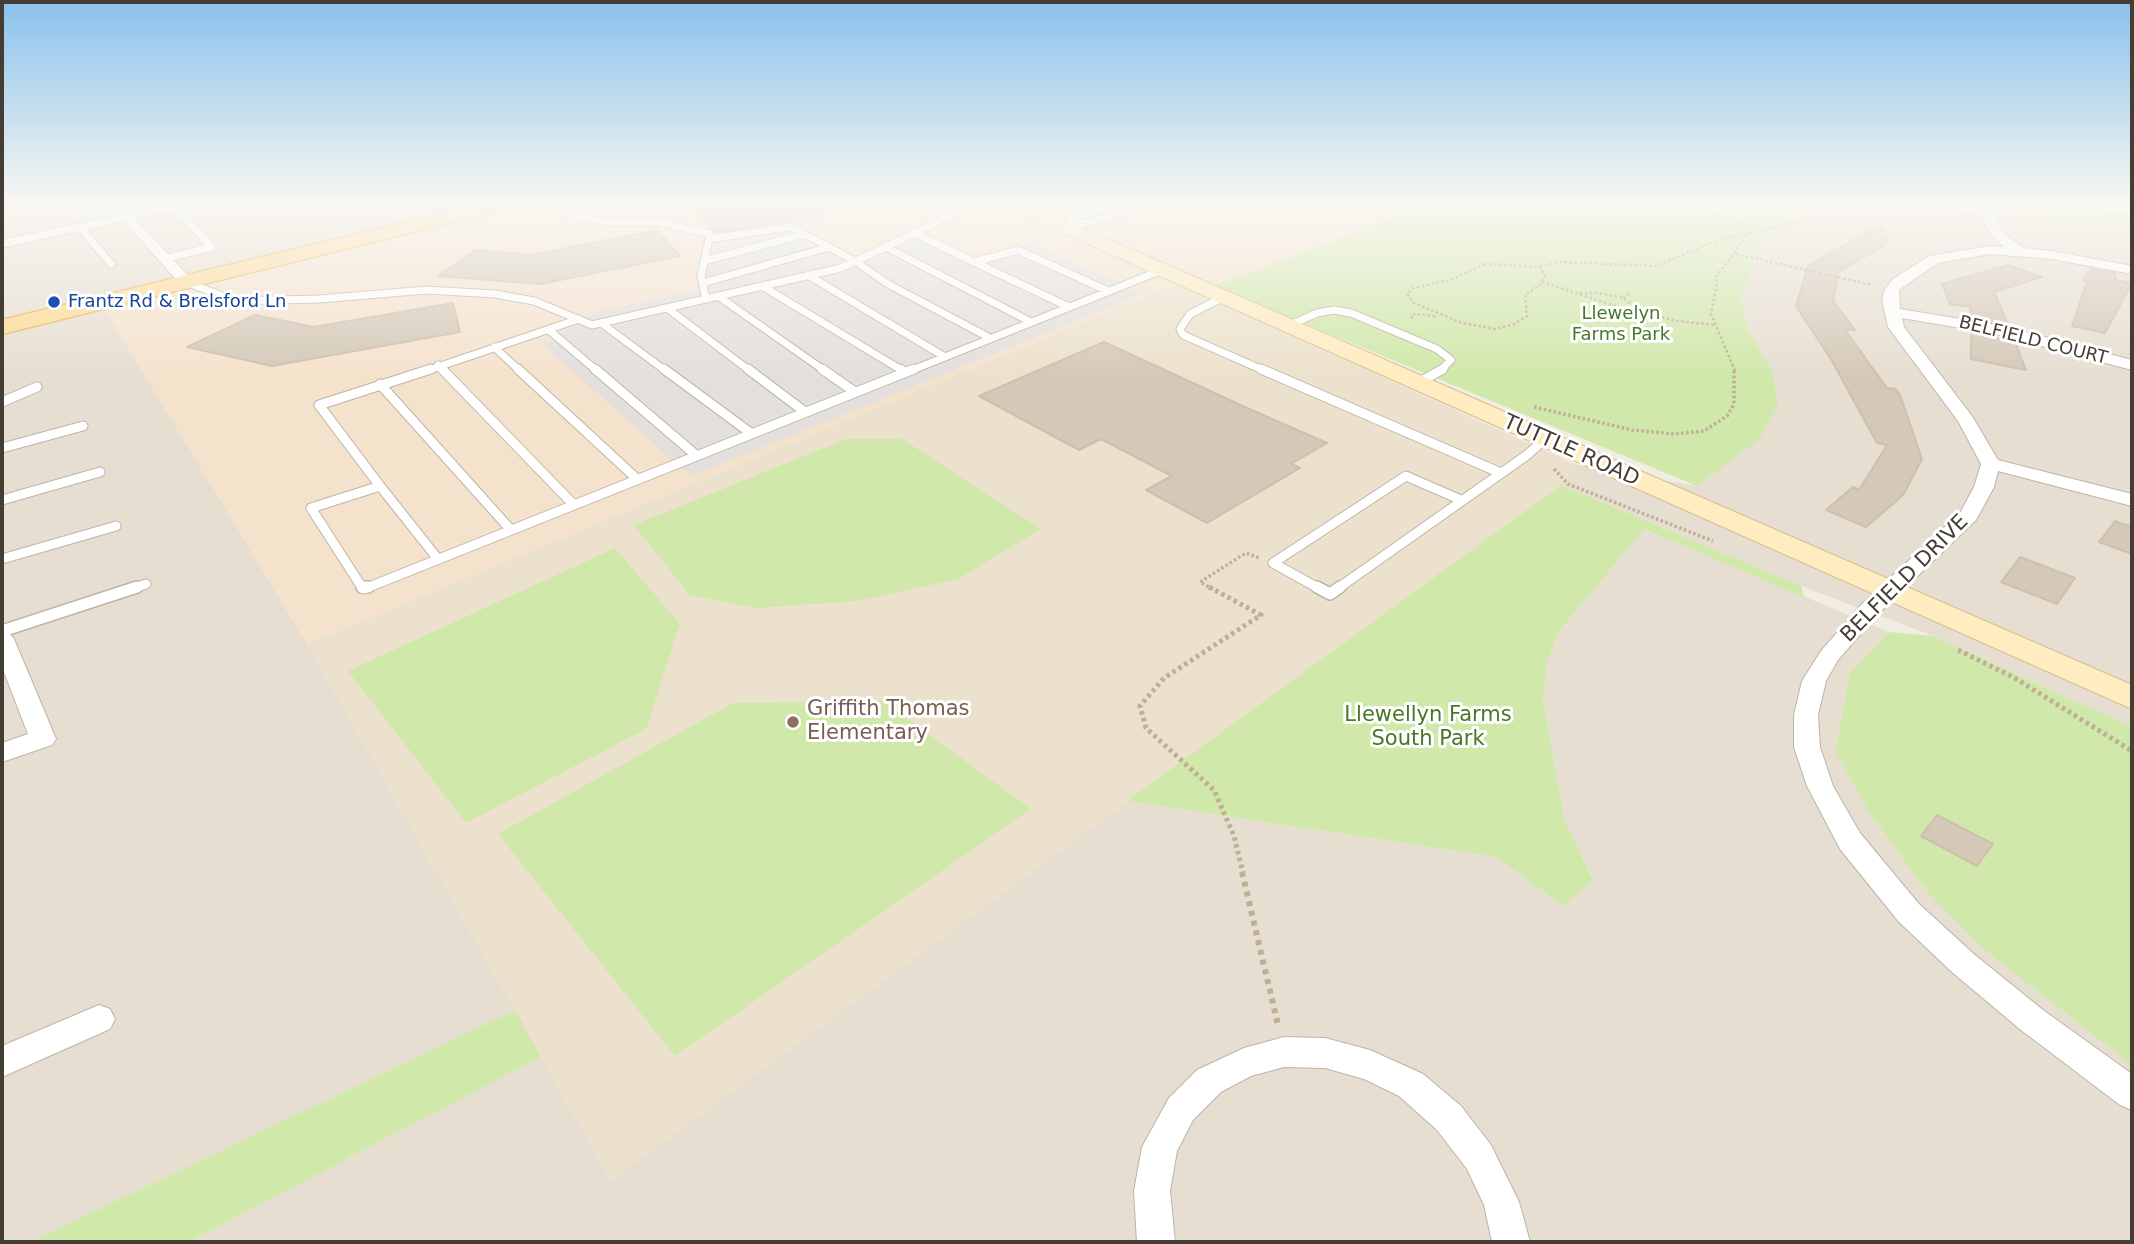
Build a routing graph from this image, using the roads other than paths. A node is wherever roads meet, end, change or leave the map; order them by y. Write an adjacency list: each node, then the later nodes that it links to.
1 (109, 261): 14 (lane)
2 (166, 261): 18 (street)
3 (271, 261): 18 (main road)
4 (704, 261): 19 (lane)
5 (780, 261): 19 (lane)
6 (855, 261): 17 (lane); 34 (lane)
7 (913, 261): 29 (lane)
8 (977, 261): 13 (lane)
9 (1042, 261): 21 (lane)
10 (1142, 261): 15 (main road, TUTTLE ROAD)
11 (1931, 261): 27 (street)
12 (2078, 261): 16 (street)
13 (974, 262): 26 (lane)
14 (111, 264)
15 (1162, 270): 21 (lane); 23 (main road, TUTTLE ROAD)
16 (2132, 270)
17 (807, 275): 20 (lane); 36 (lane)
18 (186, 282): 28 (lane); 32 (main road)
19 (703, 283): 24 (lane)
20 (762, 286): 22 (lane); 39 (lane)
21 (1108, 291): 26 (lane)
22 (718, 296): 24 (lane); 43 (lane)
23 (1224, 298): 31 (main road, TUTTLE ROAD); 53 (lane)
24 (706, 299): 25 (lane)
25 (667, 307): 30 (lane); 45 (lane)
26 (1069, 307): 29 (lane)
27 (1891, 312): 38 (street, BELFIELD COURT); 51 (street)
28 (579, 319): 30 (lane); 33 (lane)
29 (1031, 322): 34 (lane)
30 (601, 323): 47 (lane)
31 (1288, 326): 40 (main road, TUTTLE ROAD); 40 (lane)
32 (2, 327)
33 (550, 331): 35 (lane); 50 (lane)
34 (990, 338): 36 (lane)
35 (494, 347): 37 (lane); 54 (lane)
36 (945, 356): 39 (lane)
37 (438, 365): 41 (lane); 59 (lane)
38 (2132, 365)
39 (905, 372): 43 (lane)
40 (1418, 383): 48 (main road, TUTTLE ROAD)
41 (380, 384): 55 (lane); 61 (lane)
42 (37, 387): 44 (lane)
43 (855, 392): 45 (lane)
44 (2, 402)
45 (805, 412): 47 (lane)
46 (83, 426): 49 (lane)
47 (752, 433): 50 (lane)
48 (1536, 447): 53 (lane); 65 (main road, TUTTLE ROAD)
49 (2, 448)
50 (696, 456): 54 (lane)
51 (1991, 464): 58 (street); 65 (street, BELFIELD DRIVE)
52 (100, 472): 56 (lane)
53 (1501, 473): 57 (lane)
54 (638, 480): 59 (lane)
55 (380, 486): 63 (lane); 63 (lane)
56 (2, 500)
57 (1461, 500): 57 (lane)
58 (2132, 500)
59 (574, 505): 61 (lane)
60 (116, 526): 62 (lane)
61 (512, 530): 63 (lane)
62 (2, 559)
63 (438, 559)
64 (146, 584): 66 (lane)
65 (1891, 592): 68 (main road, TUTTLE ROAD); 72 (street, BELFIELD DRIVE)
66 (2, 631)
67 (2, 639): 69 (street)
68 (2132, 698)
69 (2, 753)
70 (99, 1020): 71 (street)
71 (2, 1062)
72 (2132, 1094)
73 (1156, 1242): 74 (street)
74 (1511, 1242)

